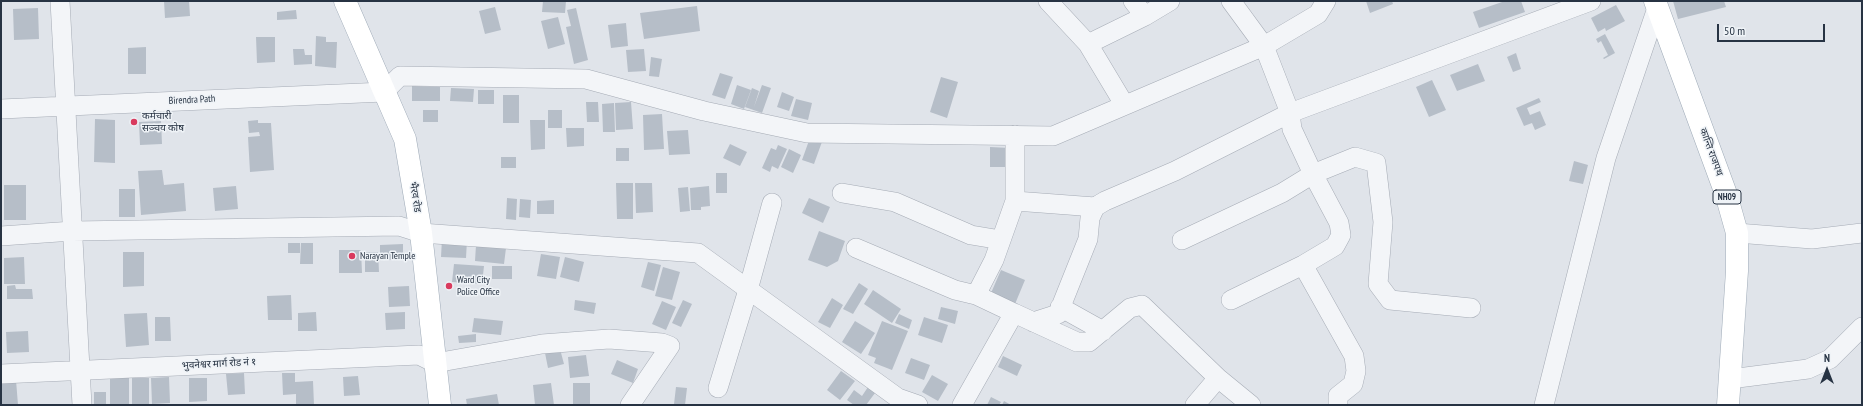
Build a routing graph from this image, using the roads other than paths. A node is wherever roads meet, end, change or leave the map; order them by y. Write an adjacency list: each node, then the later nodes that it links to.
1 (60, 1): 16 (street)
2 (345, 1): 14 (main road, भैरव रोड)
3 (1048, 1): 12 (street)
4 (1133, 1): 11 (street)
5 (1170, 1): 11 (street)
6 (1231, 1): 13 (street)
7 (1326, 1): 13 (street)
8 (1591, 1): 10 (street)
9 (1656, 4): 27 (main road, कान्ति राजपथ / NH09); 58 (street)
10 (1551, 8): 18 (street)
11 (1145, 16): 12 (street)
12 (1088, 44): 15 (street)
13 (1264, 46): 15 (street); 18 (street)
14 (384, 92): 16 (street, Birendra Path); 19 (street); 26 (main road, भैरव रोड)
15 (1124, 104): 19 (street)
16 (65, 106): 17 (street, Birendra Path); 25 (street)
17 (1, 109)
18 (1290, 114): 20 (street); 24 (street)
19 (1015, 136): 22 (street)
20 (1313, 174): 31 (street); 33 (street); 38 (street)
21 (842, 192): 30 (street)
22 (1015, 201): 24 (street); 30 (street)
23 (772, 203): 34 (street)
24 (1095, 207): 37 (street)
25 (73, 231): 26 (street); 29 (street); 44 (street)
26 (421, 233): 34 (street); 43 (main road, भैरव रोड)
27 (1737, 233): 28 (street); 47 (main road, कान्ति राजपथ / NH09)
28 (1862, 233)
29 (1, 236)
30 (1001, 240): 35 (street)
31 (1182, 240)
32 (856, 248): 35 (street)
33 (1303, 265): 36 (street); 57 (street)
34 (748, 290): 48 (street); 49 (street)
35 (976, 296): 39 (street)
36 (1231, 300)
37 (1060, 307): 40 (street); 42 (street)
38 (1471, 308)
39 (1014, 313): 40 (street); 54 (street)
40 (1033, 322): 42 (street)
41 (1862, 327): 47 (street)
42 (1103, 331): 46 (street)
43 (435, 363): 44 (street, भुवनेश्वर मार्ग रोड नं १); 51 (main road, भैरव रोड); 52 (street)
44 (80, 371): 45 (street, भुवनेश्वर मार्ग रोड नं १); 50 (street)
45 (1, 374)
46 (1218, 378): 55 (street); 56 (street)
47 (1730, 379): 59 (main road, कान्ति राजपथ / NH09)
48 (718, 388)
49 (896, 401): 53 (street)
50 (82, 405)
51 (440, 405)
52 (630, 405)
53 (918, 405)
54 (962, 405)
55 (1195, 405)
56 (1251, 405)
57 (1338, 405)
58 (1544, 405)
59 (1728, 405)

